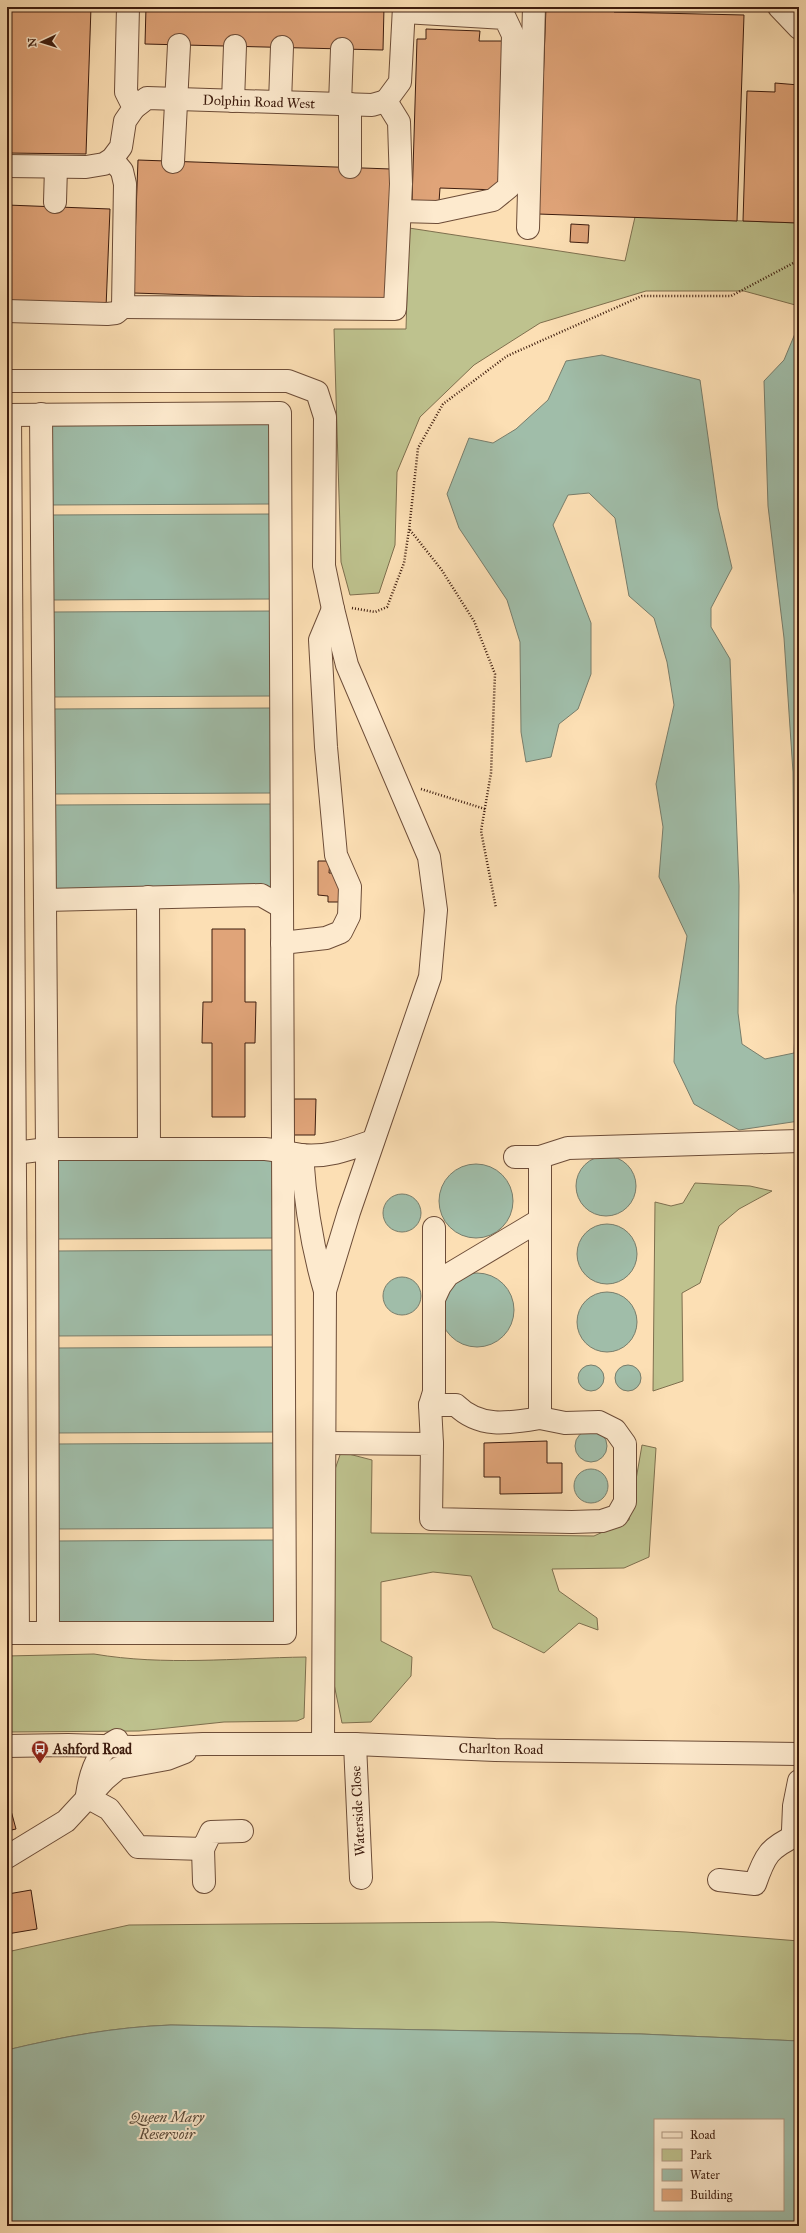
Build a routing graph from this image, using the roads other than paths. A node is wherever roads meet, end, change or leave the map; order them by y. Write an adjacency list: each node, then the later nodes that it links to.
1 (128, 7): 15 (street)
2 (534, 7): 23 (street)
3 (779, 7): 5 (street)
4 (404, 9): 11 (street); 22 (street)
5 (799, 28)
6 (179, 45): 10 (street)
7 (235, 46): 12 (street)
8 (282, 48): 13 (street)
9 (342, 49): 14 (street)
10 (176, 100): 12 (street, Dolphin Road West); 15 (street, Dolphin Road West); 17 (street)
11 (386, 100): 14 (street, Dolphin Road West); 22 (street)
12 (233, 101): 13 (street, Dolphin Road West)
13 (280, 102): 14 (street, Dolphin Road West)
14 (345, 104): 20 (street)
15 (134, 108): 16 (street)
16 (112, 159): 19 (street); 24 (street)
17 (173, 162)
18 (7, 166): 19 (street)
19 (56, 167): 21 (street)
20 (350, 167)
21 (55, 202)
22 (400, 211): 24 (street)
23 (528, 228)
24 (123, 307): 25 (street)
25 (7, 311)
26 (7, 381): 32 (street)
27 (41, 414): 28 (street); 30 (street); 40 (street)
28 (8, 415): 29 (street)
29 (10, 510): 30 (street); 31 (street)
30 (42, 510): 34 (street)
31 (9, 607): 33 (street)
32 (333, 609): 41 (street); 46 (street)
33 (9, 702): 34 (street); 36 (street)
34 (43, 702): 35 (street)
35 (44, 800): 36 (street); 38 (street)
36 (12, 801): 37 (street)
37 (13, 889): 38 (street); 42 (street)
38 (45, 894): 39 (street); 43 (street)
39 (148, 897): 40 (street); 49 (street)
40 (282, 907): 41 (street)
41 (282, 943): 51 (street)
42 (10, 994): 43 (street); 44 (street)
43 (46, 994): 45 (street)
44 (10, 1054): 45 (street); 50 (street)
45 (46, 1056): 48 (street)
46 (373, 1141): 51 (street); 58 (street)
47 (799, 1141): 53 (street)
48 (47, 1149): 49 (street); 50 (street); 57 (street)
49 (149, 1149): 51 (street)
50 (15, 1153): 56 (street)
51 (292, 1153): 58 (street); 71 (street)
52 (515, 1157): 53 (street)
53 (540, 1157): 54 (street)
54 (540, 1220): 59 (street); 63 (street)
55 (434, 1228): 59 (street)
56 (15, 1248): 57 (street); 60 (street)
57 (47, 1248): 61 (street)
58 (325, 1291): 66 (street)
59 (434, 1300): 62 (street)
60 (16, 1350): 61 (street); 64 (street)
61 (47, 1350): 65 (street)
62 (430, 1405): 63 (street); 67 (street)
63 (540, 1418): 67 (street)
64 (11, 1439): 65 (street); 68 (street)
65 (48, 1441): 69 (street)
66 (326, 1443): 67 (street); 73 (street)
67 (432, 1444)
68 (17, 1536): 69 (street); 70 (street)
69 (48, 1536): 71 (street)
70 (12, 1633): 71 (street)
71 (48, 1633)
72 (203, 1744): 73 (street, Charlton Road); 75 (street, Charlton Road); 79 (street)
73 (323, 1744): 74 (street, Charlton Road)
74 (355, 1744): 77 (street, Charlton Road); 84 (street, Waterside Close)
75 (108, 1745): 76 (street, Charlton Road); 79 (street)
76 (7, 1746)
77 (799, 1754)
78 (799, 1781): 81 (street)
79 (87, 1797): 82 (street); 83 (street)
80 (242, 1831): 82 (street)
81 (793, 1838): 85 (street)
82 (203, 1848): 86 (street)
83 (7, 1857)
84 (362, 1878)
85 (718, 1880)
86 (204, 1882)

